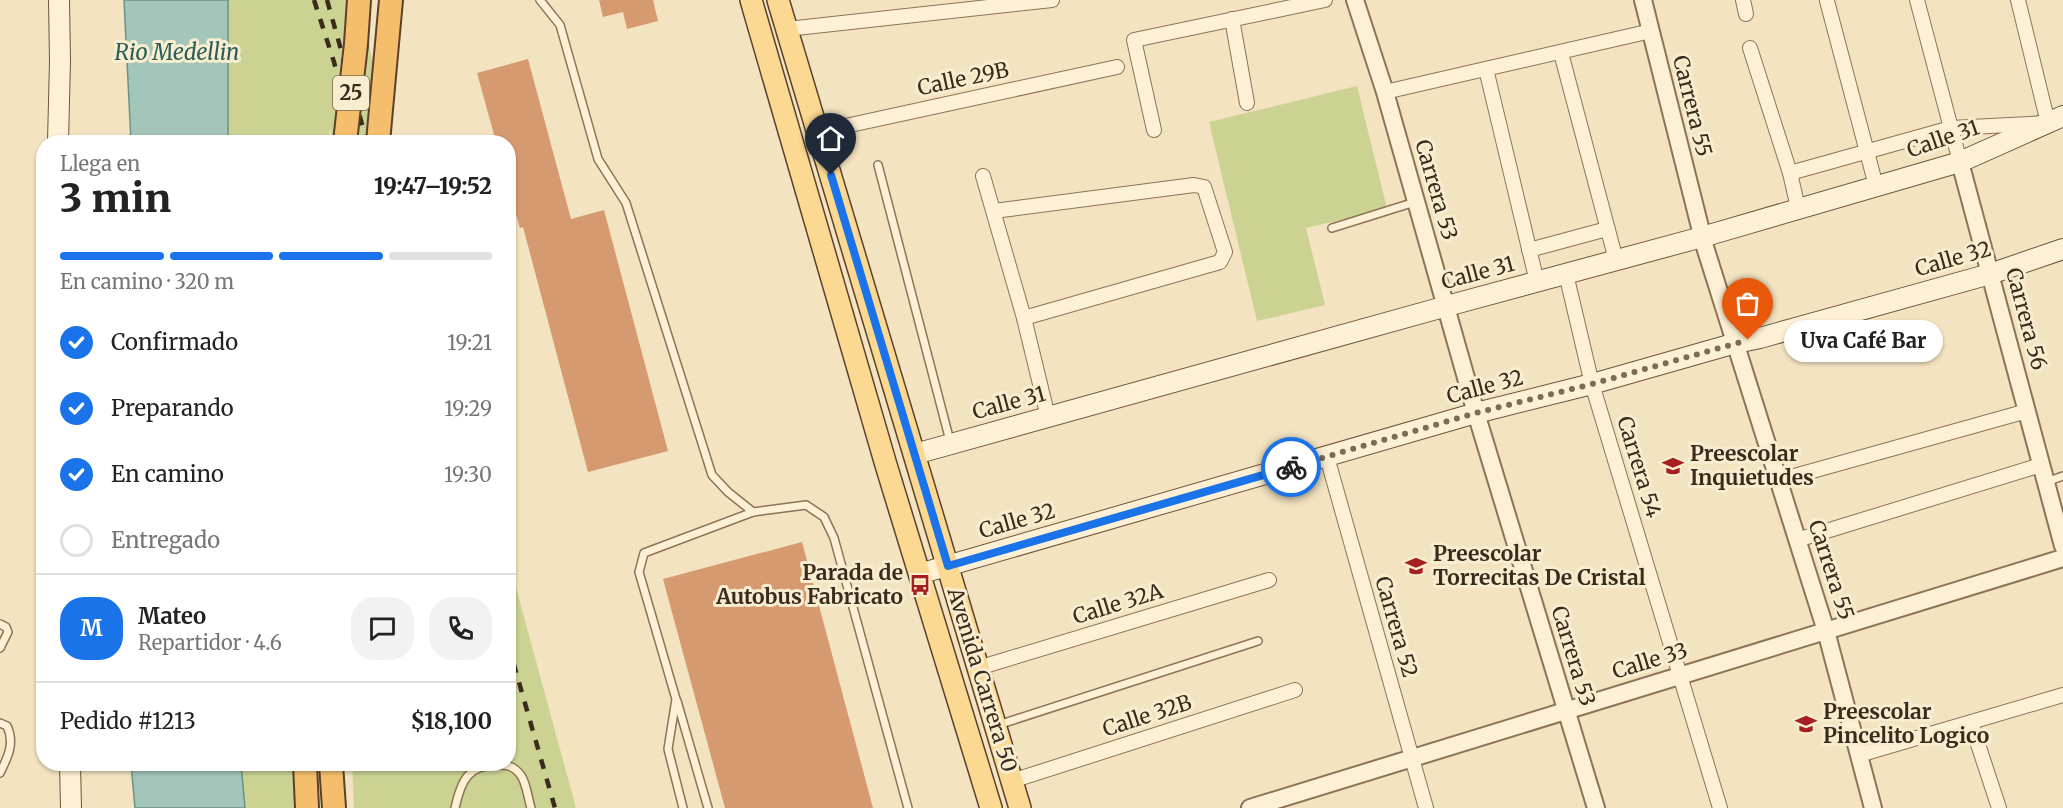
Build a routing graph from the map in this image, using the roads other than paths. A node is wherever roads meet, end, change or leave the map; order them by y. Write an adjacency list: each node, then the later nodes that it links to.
1 (59, 0): 28 (main road)
2 (358, 0): 29 (highway, 25, bridge)
3 (391, 0): 30 (highway, 25)
4 (540, 0): 63 (lane)
5 (751, 0): 68 (main road, Avenida Carrera 50)
6 (778, 0): 16 (main road, Avenida Carrera 50)
7 (1052, 0): 14 (street)
8 (1325, 0): 15 (street)
9 (1355, 0): 22 (street, Carrera 53)
10 (1643, 0): 17 (street, Carrera 55)
11 (1917, 0): 25 (street, Carrera 56)
12 (2018, 0): 24 (street)
13 (1827, 1): 31 (street)
14 (978, 4): 16 (street)
15 (1232, 19): 23 (street); 26 (street)
16 (787, 29): 27 (main road, Avenida Carrera 50)
17 (1651, 31): 19 (street); 42 (street, Carrera 55)
18 (1750, 48): 34 (street)
19 (1561, 53): 21 (street); 41 (street)
20 (1117, 67): 27 (street, Calle 29B)
21 (1486, 69): 22 (street); 44 (street)
22 (1385, 92): 37 (street, Carrera 53)
23 (1247, 103)
24 (2056, 120): 25 (street, Calle 31); 32 (main road, Calle 31)
25 (1951, 128): 31 (street, Calle 31); 32 (street, Carrera 56)
26 (1154, 130)
27 (818, 132): 57 (main road, Avenida Carrera 50)
28 (58, 135)
29 (346, 135)
30 (379, 135)
31 (1866, 152): 34 (street, Calle 31); 36 (street)
32 (1960, 162): 36 (main road, Calle 31); 47 (street, Carrera 56)
33 (878, 165): 56 (lane)
34 (1790, 173): 38 (street)
35 (983, 176): 39 (street)
36 (1876, 186): 38 (main road, Calle 31)
37 (1415, 202): 40 (lane); 49 (street, Carrera 53)
38 (1798, 208): 42 (main road, Calle 31)
39 (994, 211): 50 (street); 50 (street)
40 (1332, 228)
41 (1608, 228): 44 (street, Calle 31); 45 (street)
42 (1702, 237): 45 (main road, Calle 31); 51 (street, Carrera 55)
43 (2063, 249): 47 (main road, Calle 32)
44 (1529, 250): 48 (street)
45 (1616, 260): 46 (main road, Calle 31)
46 (1566, 274): 48 (main road, Calle 31); 52 (street, Carrera 54)
47 (1990, 274): 51 (main road, Calle 32); 53 (street, Carrera 56)
48 (1537, 282): 49 (main road, Calle 31)
49 (1447, 306): 54 (street, Carrera 53); 55 (main road, Calle 31)
50 (1024, 318): 55 (street)
51 (1736, 343): 52 (main road, Calle 32); 61 (street, Carrera 55)
52 (1592, 384): 54 (main road, Calle 32); 75 (street, Carrera 54)
53 (2027, 411): 59 (street, Carrera 56); 61 (street)
54 (1476, 413): 58 (main road, Calle 32); 79 (street, Carrera 53)
55 (1048, 417): 56 (main road, Calle 31)
56 (950, 444): 57 (main road, Calle 31)
57 (915, 454): 67 (main road, Avenida Carrera 50)
58 (1327, 457): 67 (main road, Calle 32); 84 (street, Carrera 52)
59 (2041, 465): 62 (street, Carrera 56); 64 (street)
60 (2063, 476): 62 (lane)
61 (1780, 480): 64 (street, Carrera 55)
62 (2046, 482): 65 (street, Carrera 56)
63 (753, 512): 78 (lane); 99 (lane)
64 (1797, 540): 71 (street, Carrera 55)
65 (2063, 546)
66 (2063, 558): 71 (street, Calle 33)
67 (948, 566): 68 (main road, Calle 32); 74 (main road, Avenida Carrera 50)
68 (920, 574): 100 (main road, Avenida Carrera 50)
69 (1269, 580): 74 (street, Calle 32A)
70 (0, 624): 73 (lane)
71 (1826, 630): 75 (street, Calle 33); 83 (street, Carrera 55)
72 (1258, 641): 82 (lane)
73 (0, 648)
74 (978, 668): 82 (main road, Avenida Carrera 50)
75 (1680, 676): 79 (street, Calle 33); 105 (street, Carrera 54)
76 (1295, 690): 91 (street, Calle 32B)
77 (2063, 695): 81 (street)
78 (676, 699): 97 (lane); 98 (lane)
79 (1566, 711): 84 (street, Calle 33); 104 (street, Carrera 53)
80 (0, 723): 90 (lane)
81 (1971, 723): 83 (street); 107 (street)
82 (996, 726): 91 (main road, Avenida Carrera 50)
83 (1859, 755): 106 (street, Carrera 55)
84 (1412, 758): 102 (street, Calle 33); 103 (street, Carrera 52)
85 (516, 770): 96 (lane)
86 (70, 771): 92 (main road)
87 (305, 771): 93 (highway)
88 (331, 771): 94 (highway)
89 (472, 771): 95 (lane)
90 (0, 773)
91 (1012, 781): 101 (main road, Avenida Carrera 50)
92 (71, 808)
93 (307, 808)
94 (334, 808)
95 (455, 808)
96 (531, 808)
97 (683, 808)
98 (708, 808)
99 (908, 808)
100 (991, 808)
101 (1020, 808)
102 (1250, 808)
103 (1426, 808)
104 (1596, 808)
105 (1720, 808)
106 (1873, 808)
107 (1999, 808)

